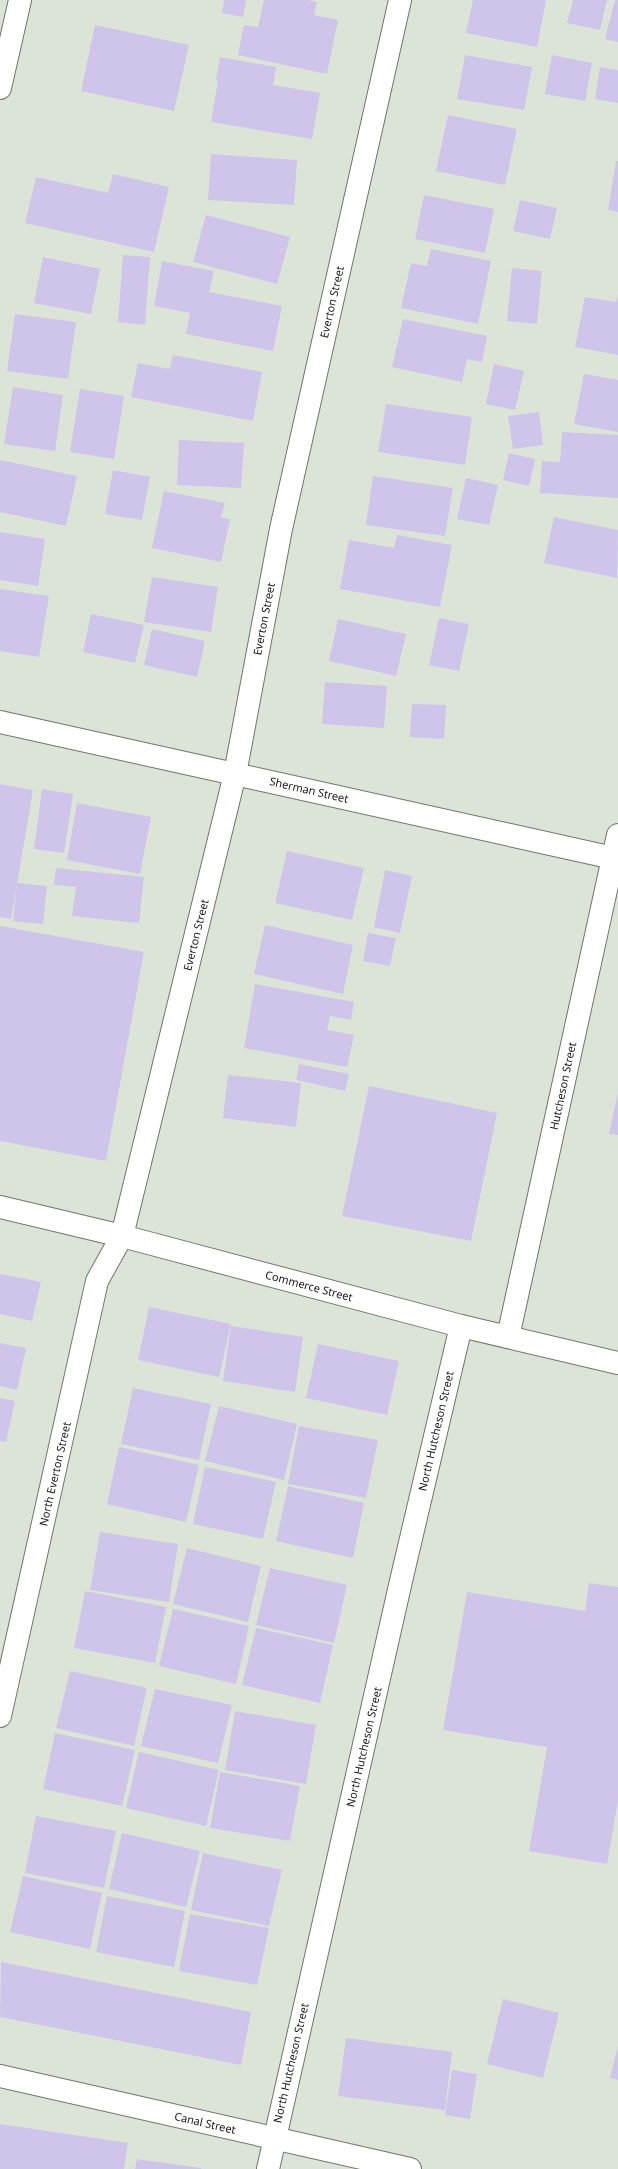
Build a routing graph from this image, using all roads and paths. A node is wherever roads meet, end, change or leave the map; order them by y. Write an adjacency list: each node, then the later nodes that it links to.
1 (20, 0): 3 (street)
2 (400, 0): 5 (street, Everton Street)
3 (0, 88)
4 (0, 722): 5 (street, Sherman Street)
5 (235, 774): 7 (street, Sherman Street); 9 (street, Everton Street)
6 (618, 835): 7 (street, Hutcheson Street)
7 (615, 858): 11 (street, Hutcheson Street)
8 (0, 1207): 9 (street, Commerce Street)
9 (122, 1236): 10 (street, Commerce Street); 13 (street, North Everton Street)
10 (461, 1326): 11 (street, Commerce Street); 15 (street, North Hutcheson Street)
11 (508, 1337): 12 (street, Commerce Street)
12 (618, 1363)
13 (0, 1716)
14 (0, 2076): 15 (street, Canal Street)
15 (274, 2138): 16 (street, North Hutcheson Street); 17 (street, Canal Street)
16 (268, 2169)
17 (410, 2169)

